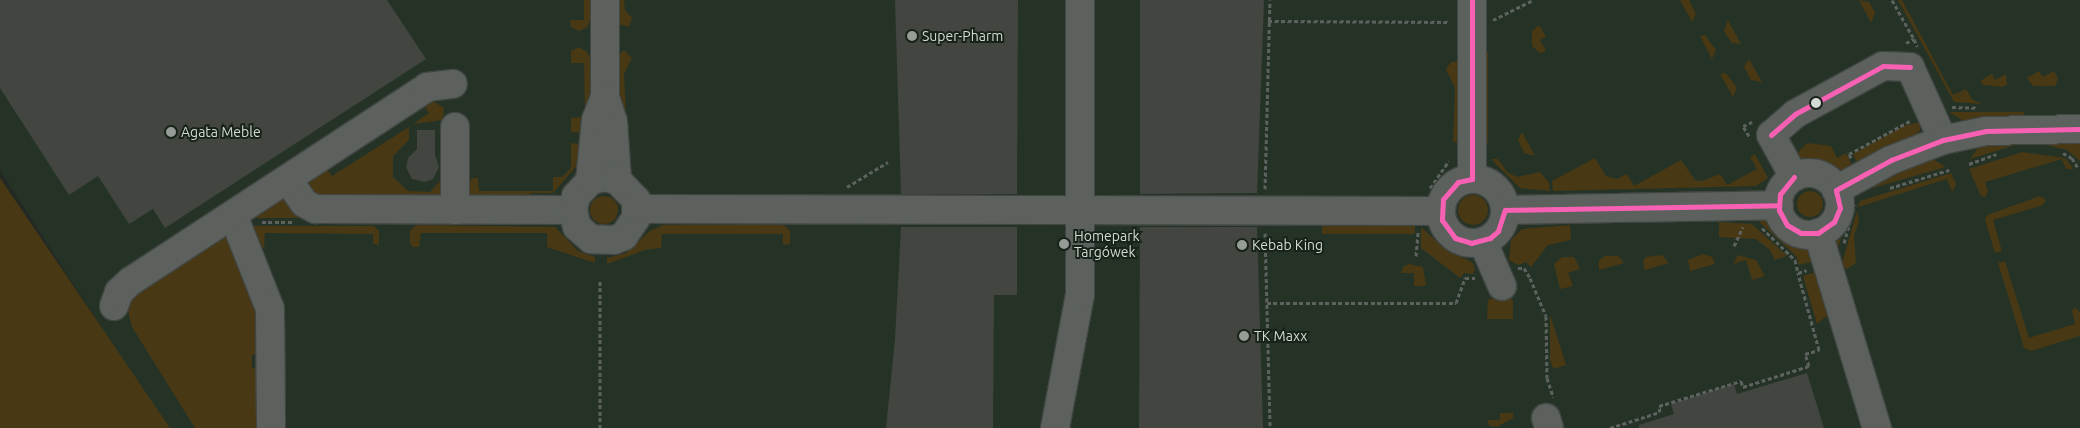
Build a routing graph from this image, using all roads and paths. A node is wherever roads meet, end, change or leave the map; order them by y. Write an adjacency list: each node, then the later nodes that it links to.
1 (605, 0): 16 (lane)
2 (1080, 0): 23 (lane)
3 (1533, 0): 5 (path)
4 (1892, 0): 7 (path)
5 (1472, 11): 6 (path); 14 (lane)
6 (1268, 21)
7 (1914, 39)
8 (453, 84): 15 (lane)
9 (455, 127): 21 (lane)
10 (2080, 129): 11 (lane)
11 (1942, 140): 13 (lane); 18 (lane)
12 (888, 162): 17 (path)
13 (1794, 177): 18 (lane); 19 (lane)
14 (1472, 179): 24 (lane); 25 (lane)
15 (288, 180): 21 (lane); 26 (lane)
16 (603, 180): 20 (lane); 22 (lane)
17 (840, 192)
18 (1847, 194): 30 (lane); 34 (path)
19 (1779, 204): 24 (lane); 30 (lane)
20 (636, 209): 22 (lane); 23 (lane)
21 (455, 210): 22 (lane)
22 (573, 210)
23 (1078, 210): 25 (lane); 44 (lane)
24 (1505, 210): 31 (lane)
25 (1440, 211): 31 (lane)
26 (233, 215): 40 (lane); 42 (lane)
27 (1746, 219): 32 (path)
28 (1756, 222): 36 (path)
29 (1418, 227): 33 (path)
30 (1818, 233): 34 (lane)
31 (1483, 242): 37 (lane)
32 (1734, 246)
33 (1416, 256)
34 (1827, 264): 36 (path); 46 (lane)
35 (1479, 273): 39 (path)
36 (1798, 273): 45 (path)
37 (1508, 276): 41 (path)
38 (600, 280): 43 (path)
39 (1267, 303)
40 (114, 306)
41 (1550, 417)
42 (271, 428)
43 (600, 428)
44 (1055, 428)
45 (1610, 428)
46 (1877, 428)

